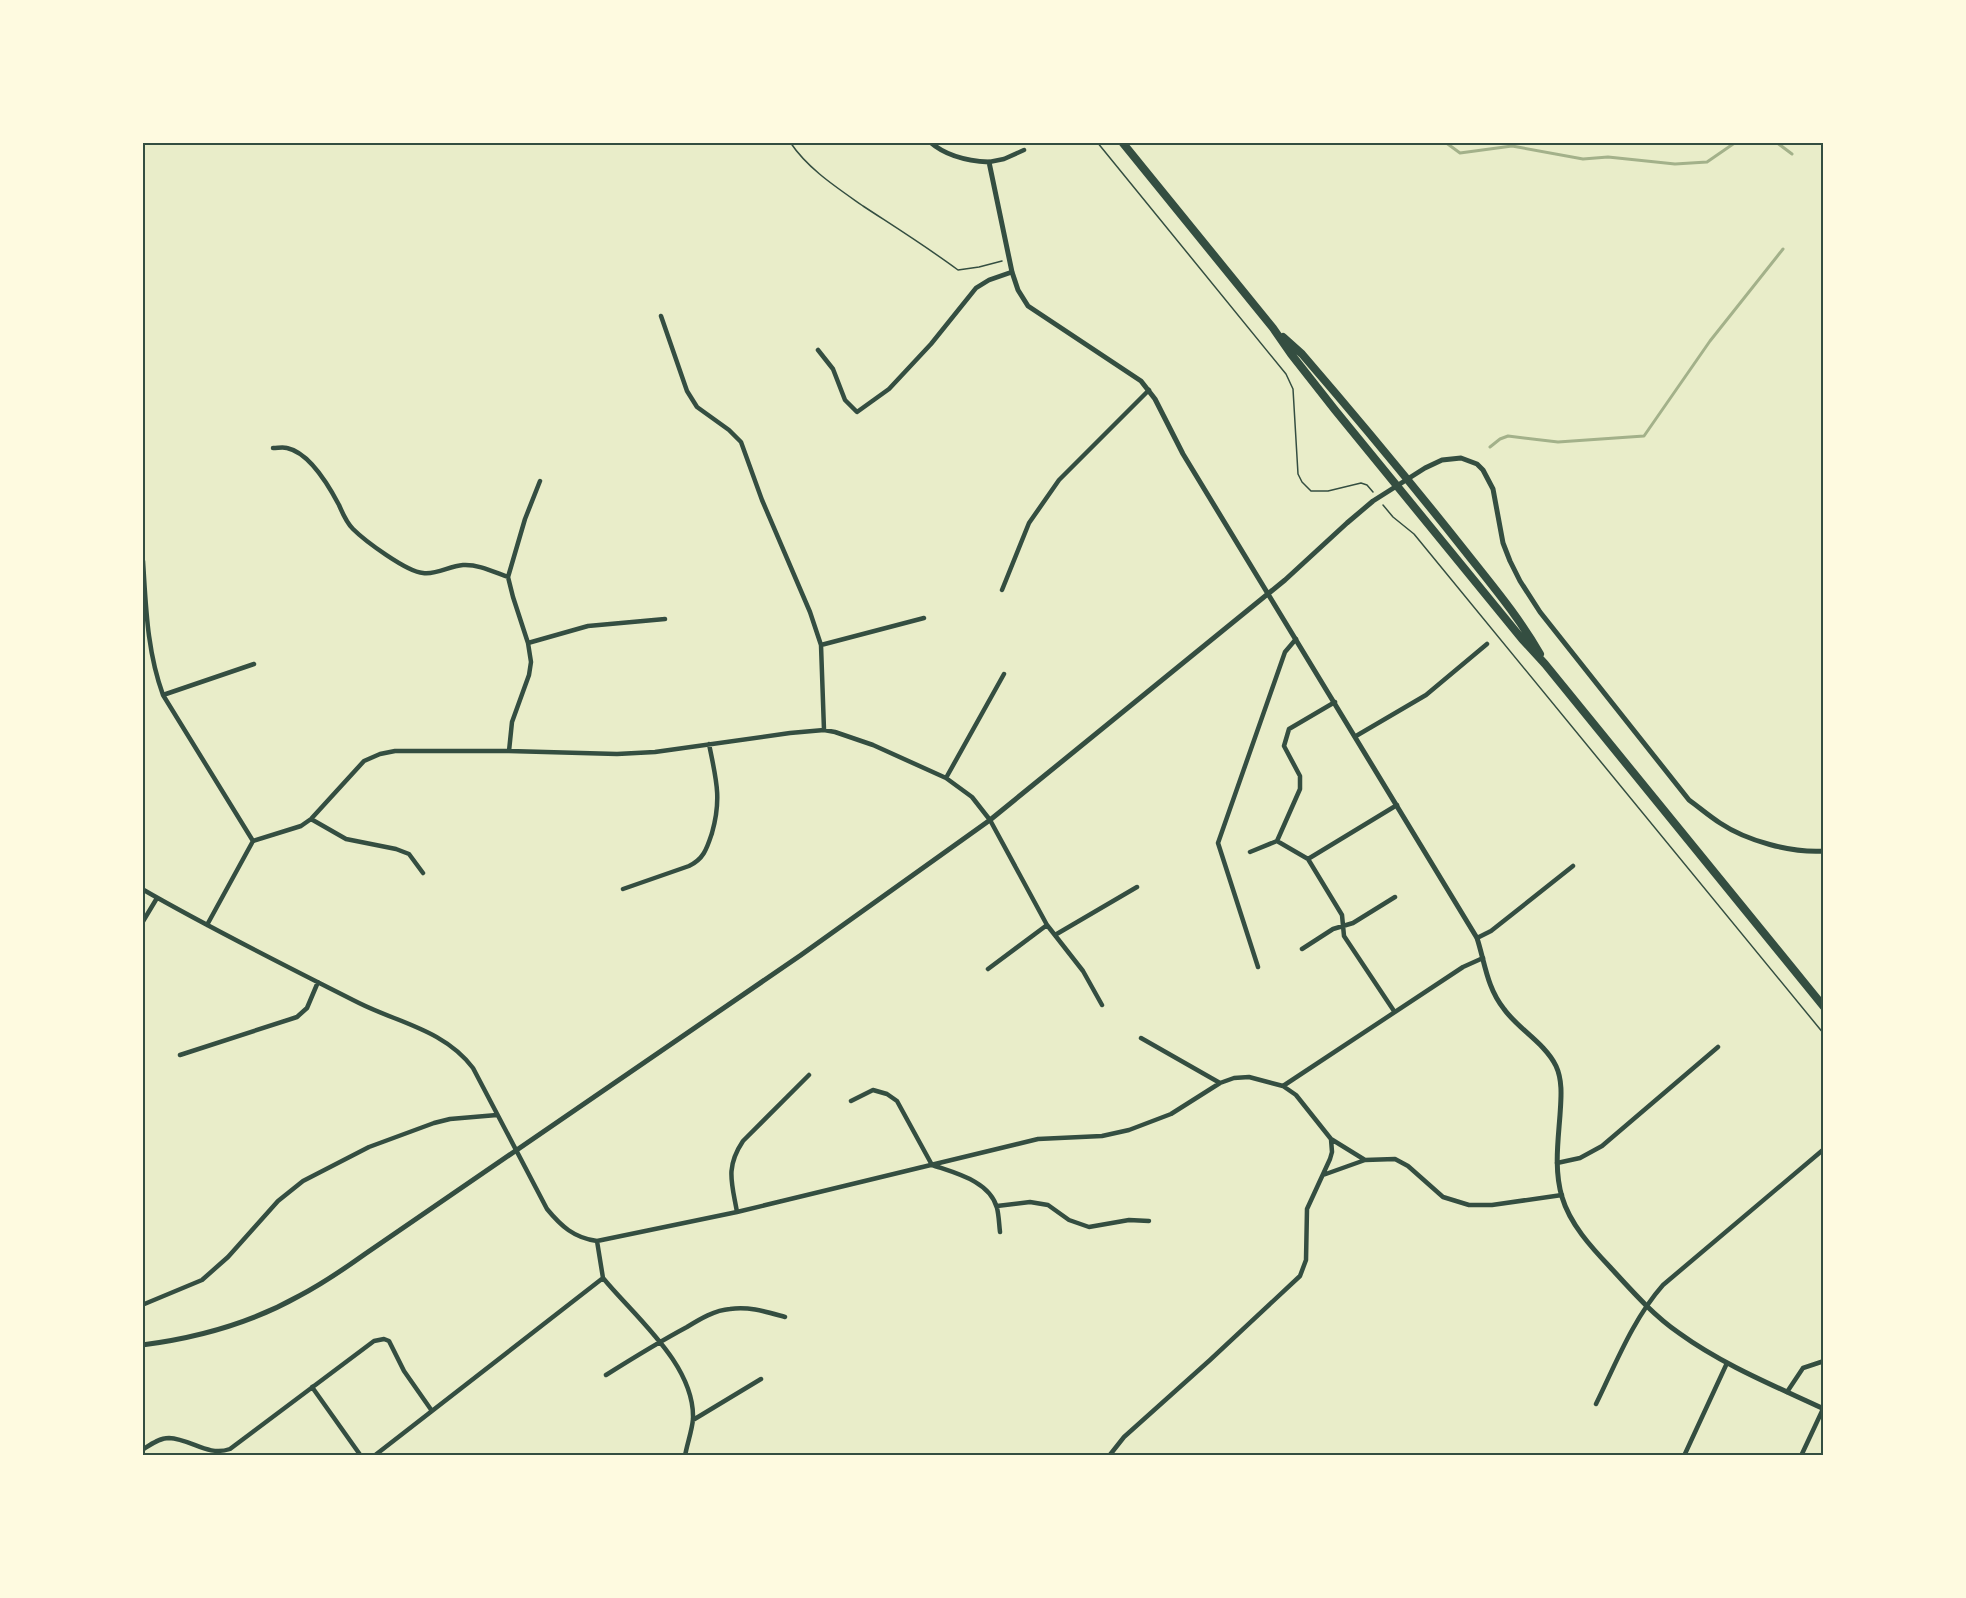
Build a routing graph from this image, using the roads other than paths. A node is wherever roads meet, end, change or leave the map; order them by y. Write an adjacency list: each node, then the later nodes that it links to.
1 (930, 142): 4 (street)
2 (1122, 142): 7 (highway)
3 (1024, 150): 4 (street)
4 (989, 162): 5 (street)
5 (1012, 272): 8 (street); 9 (street)
6 (661, 316): 22 (street)
7 (1273, 328): 11 (highway); 13 (highway)
8 (818, 350)
9 (1149, 390): 16 (street); 17 (street)
10 (273, 448): 15 (street)
11 (1408, 478): 13 (street); 25 (highway); 39 (street)
12 (540, 481): 15 (street)
13 (1397, 486): 17 (street); 25 (highway)
14 (143, 561): 27 (street)
15 (508, 577): 21 (street)
16 (1002, 590)
17 (1268, 594): 20 (street); 36 (street)
18 (924, 618): 22 (street)
19 (665, 619): 21 (street)
20 (1296, 639): 28 (street); 57 (street)
21 (528, 643): 32 (street)
22 (821, 645): 29 (street)
23 (1486, 645): 30 (street)
24 (254, 664): 27 (street)
25 (1545, 664): 61 (highway)
26 (1004, 674): 33 (street)
27 (164, 695): 37 (street)
28 (1335, 702): 30 (street); 38 (street)
29 (824, 730): 31 (street); 33 (street)
30 (1356, 736): 34 (street)
31 (709, 744): 32 (street); 46 (street)
32 (509, 751): 35 (street)
33 (946, 778): 36 (street)
34 (1397, 805): 41 (street); 54 (street)
35 (311, 819): 37 (street); 43 (street)
36 (990, 820): 51 (street); 73 (street)
37 (253, 841): 50 (street)
38 (1277, 841): 40 (street); 41 (street)
39 (1824, 851)
40 (1250, 852)
41 (1308, 859): 52 (street)
42 (1573, 866): 54 (street)
43 (423, 873)
44 (1137, 887): 53 (street)
45 (142, 889): 48 (street)
46 (622, 889)
47 (1395, 897): 52 (street)
48 (157, 898): 49 (street); 50 (street)
49 (142, 922)
50 (207, 925): 59 (street)
51 (1047, 925): 53 (street); 58 (street)
52 (1343, 926): 55 (street); 62 (street)
53 (1055, 935): 60 (street)
54 (1477, 938): 56 (street)
55 (1302, 950)
56 (1483, 958): 62 (street); 75 (street)
57 (1258, 967)
58 (988, 969)
59 (318, 982): 65 (street); 70 (street)
60 (1102, 1005)
61 (1824, 1007)
62 (1395, 1011): 68 (street)
63 (1141, 1038): 67 (street)
64 (1718, 1047): 75 (street)
65 (180, 1055)
66 (809, 1075): 80 (street)
67 (1220, 1083): 68 (street); 76 (street)
68 (1283, 1086): 71 (street)
69 (851, 1101): 76 (street)
70 (497, 1115): 73 (street); 85 (street)
71 (1331, 1138): 74 (street); 77 (street)
72 (1824, 1149): 86 (street)
73 (516, 1151): 83 (street); 89 (street)
74 (1365, 1160): 77 (street); 78 (street)
75 (1557, 1163): 78 (street)
76 (932, 1165): 79 (street); 80 (street)
77 (1323, 1175): 105 (street)
78 (1562, 1195): 86 (street)
79 (997, 1206): 81 (street); 82 (street)
80 (737, 1212): 83 (street)
81 (1149, 1221)
82 (1000, 1232)
83 (597, 1241): 84 (street)
84 (603, 1278): 88 (street); 98 (street)
85 (142, 1305)
86 (1646, 1306): 91 (street); 96 (street)
87 (785, 1317): 88 (street)
88 (660, 1342): 92 (street); 99 (street)
89 (142, 1345)
90 (1824, 1361): 95 (street)
91 (1727, 1363): 95 (street); 106 (street)
92 (606, 1375)
93 (761, 1379): 99 (street)
94 (312, 1387): 98 (street); 101 (street); 102 (street)
95 (1787, 1392): 97 (street)
96 (1596, 1404)
97 (1823, 1409): 107 (street)
98 (432, 1411): 103 (street)
99 (693, 1420): 104 (street)
100 (142, 1450): 101 (street)
101 (214, 1454)
102 (361, 1455)
103 (374, 1455)
104 (685, 1455)
105 (1109, 1455)
106 (1684, 1455)
107 (1801, 1455)

